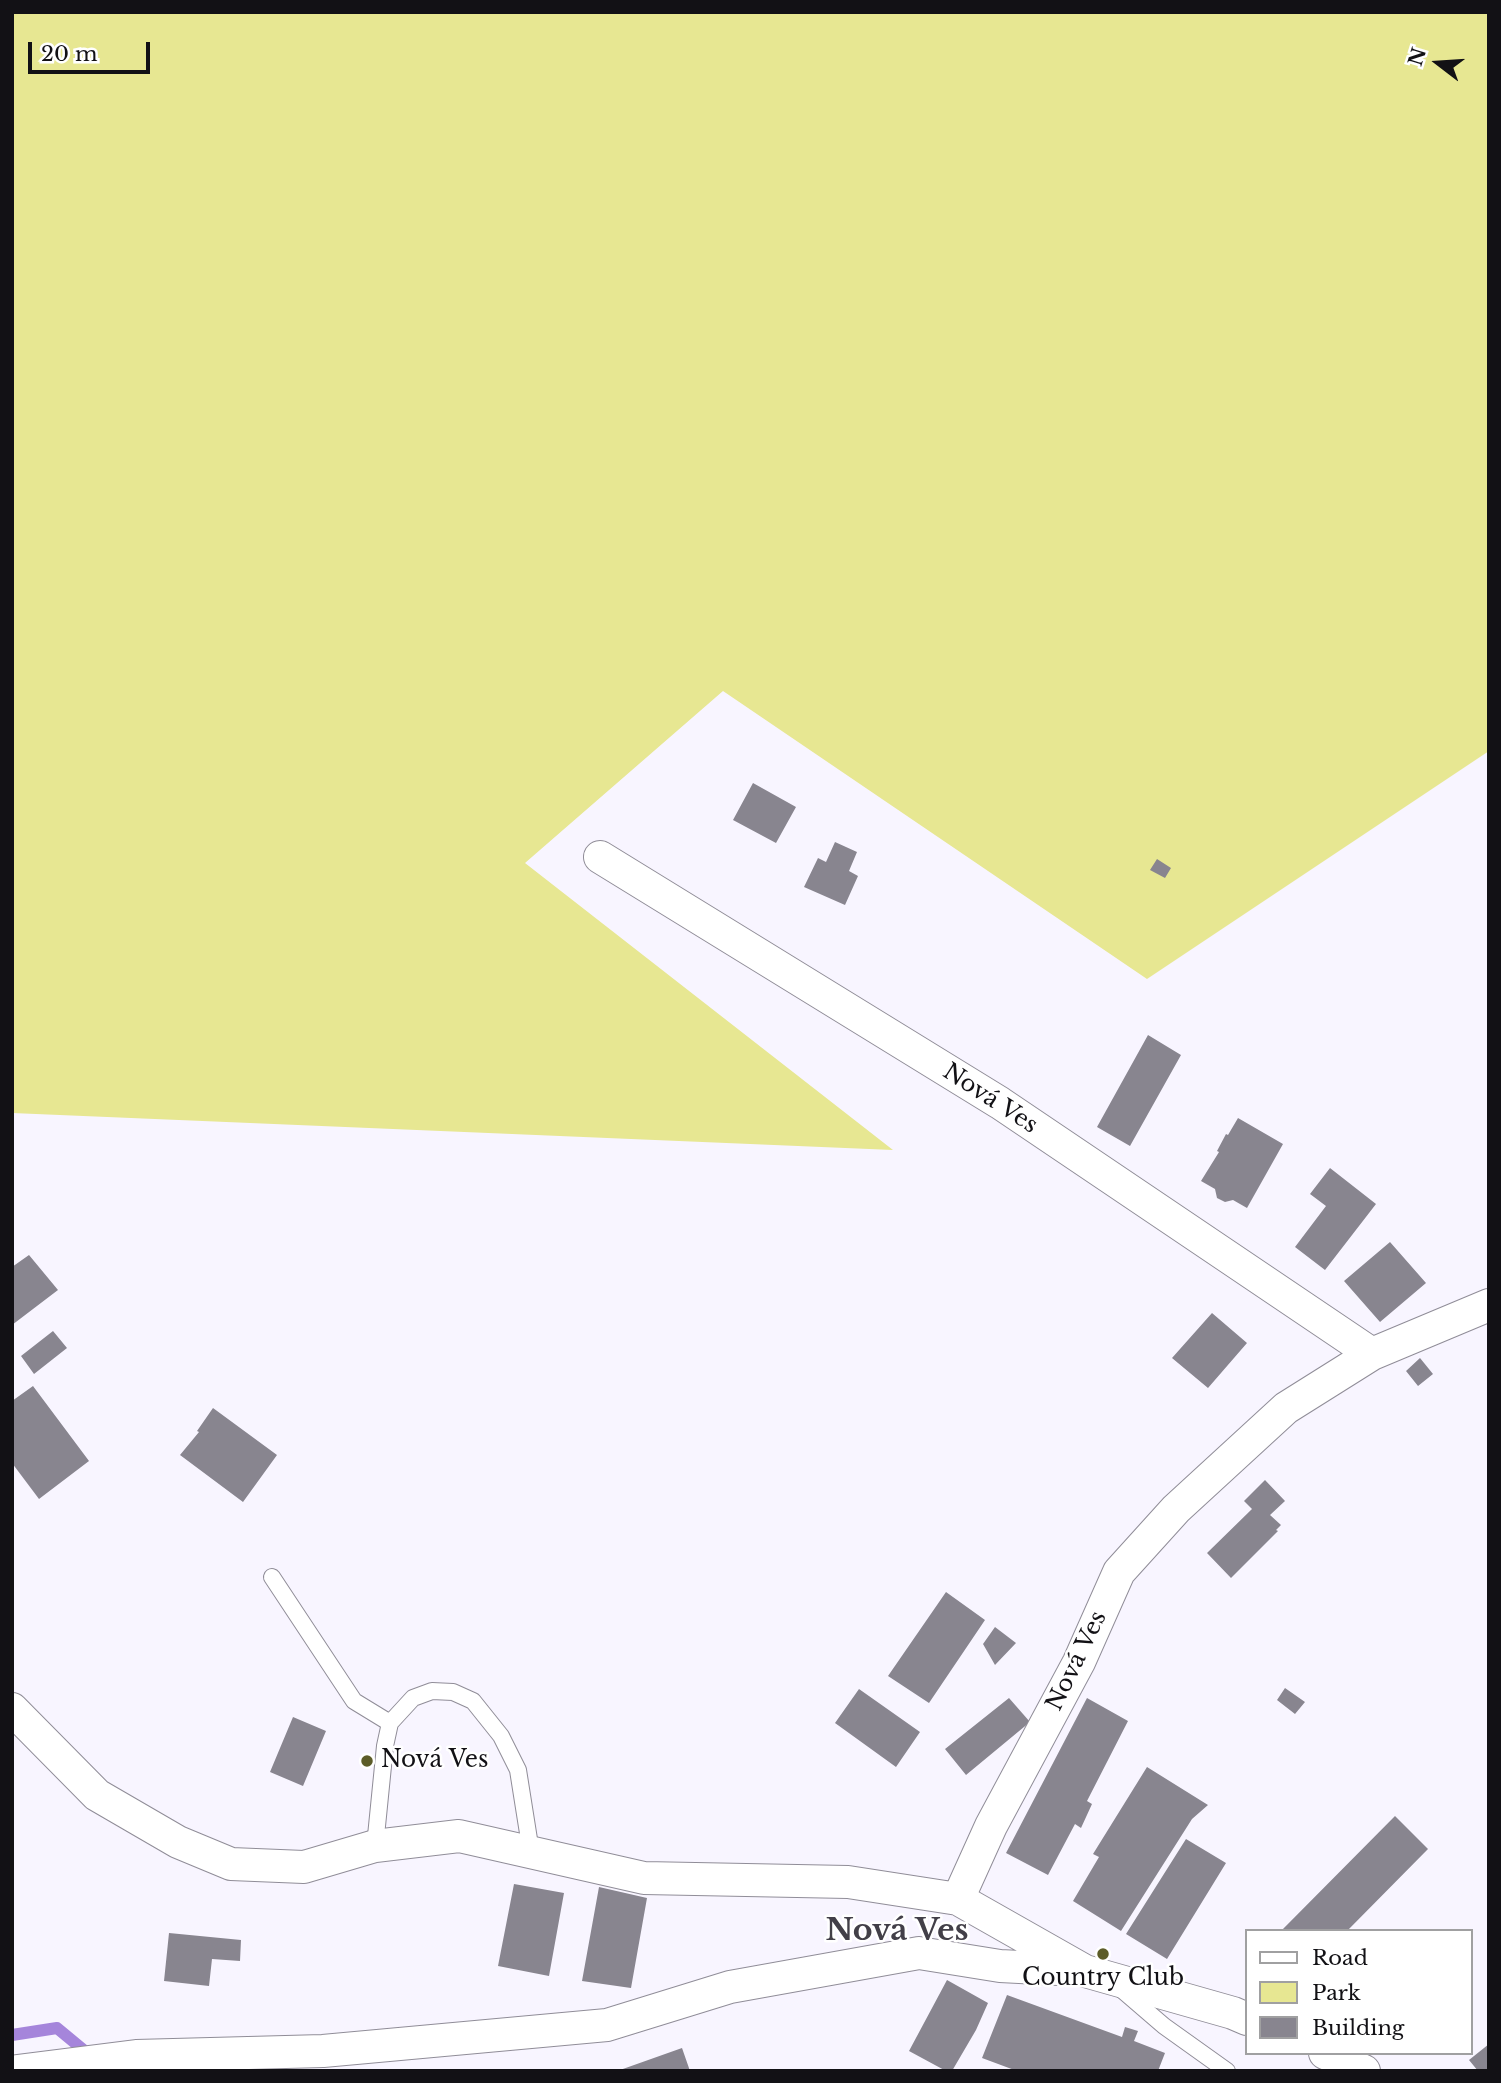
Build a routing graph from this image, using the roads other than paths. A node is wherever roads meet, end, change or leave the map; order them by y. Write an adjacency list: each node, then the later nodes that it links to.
1 (600, 857): 3 (street, Nová Ves)
2 (1489, 1305): 3 (street, Nová Ves)
3 (1372, 1354): 9 (street, Nová Ves)
4 (272, 1577): 6 (lane)
5 (12, 1709): 7 (street)
6 (390, 1723): 7 (lane); 8 (lane)
7 (375, 1846): 8 (street)
8 (531, 1853): 9 (street)
9 (958, 1899): 10 (street)
10 (1096, 1974): 11 (street); 13 (street); 14 (lane)
11 (1246, 2019)
12 (1329, 2055): 15 (street)
13 (17, 2071)
14 (1227, 2071)
15 (1364, 2071)

